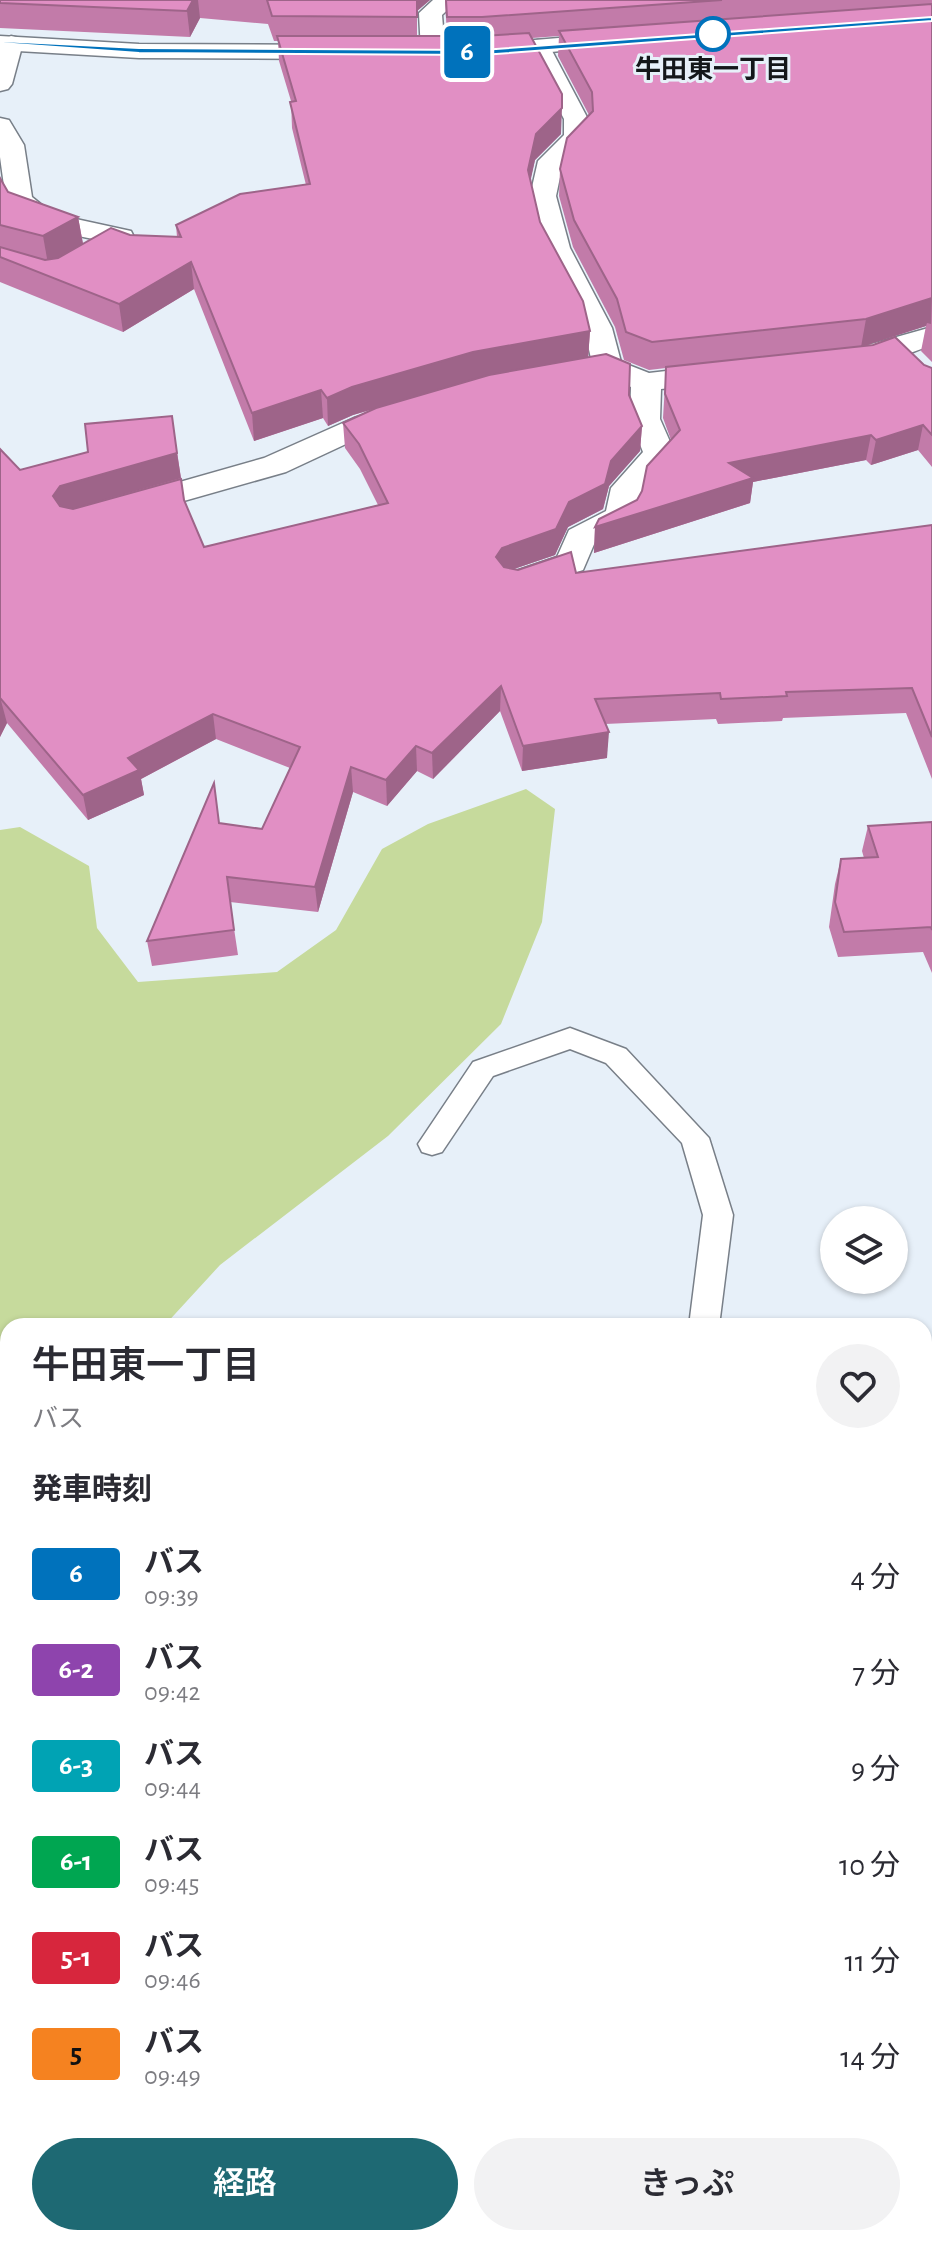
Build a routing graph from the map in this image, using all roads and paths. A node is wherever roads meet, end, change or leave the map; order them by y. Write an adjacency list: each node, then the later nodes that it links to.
1 (447, 0): 4 (street)
2 (635, 39): 4 (street)
3 (5, 43): 5 (street); 6 (street)
4 (538, 47): 12 (street)
5 (355, 52)
6 (0, 84)
7 (0, 125): 8 (street)
8 (0, 261)
9 (932, 336): 10 (street)
10 (895, 346): 11 (street); 15 (street)
11 (821, 363)
12 (608, 367): 14 (street); 16 (street)
13 (757, 370): 16 (street)
14 (577, 372)
15 (923, 373)
16 (646, 382): 19 (street)
17 (425, 407): 18 (street)
18 (92, 517)
19 (516, 582)
20 (432, 1144): 21 (lane)
21 (705, 1318)

